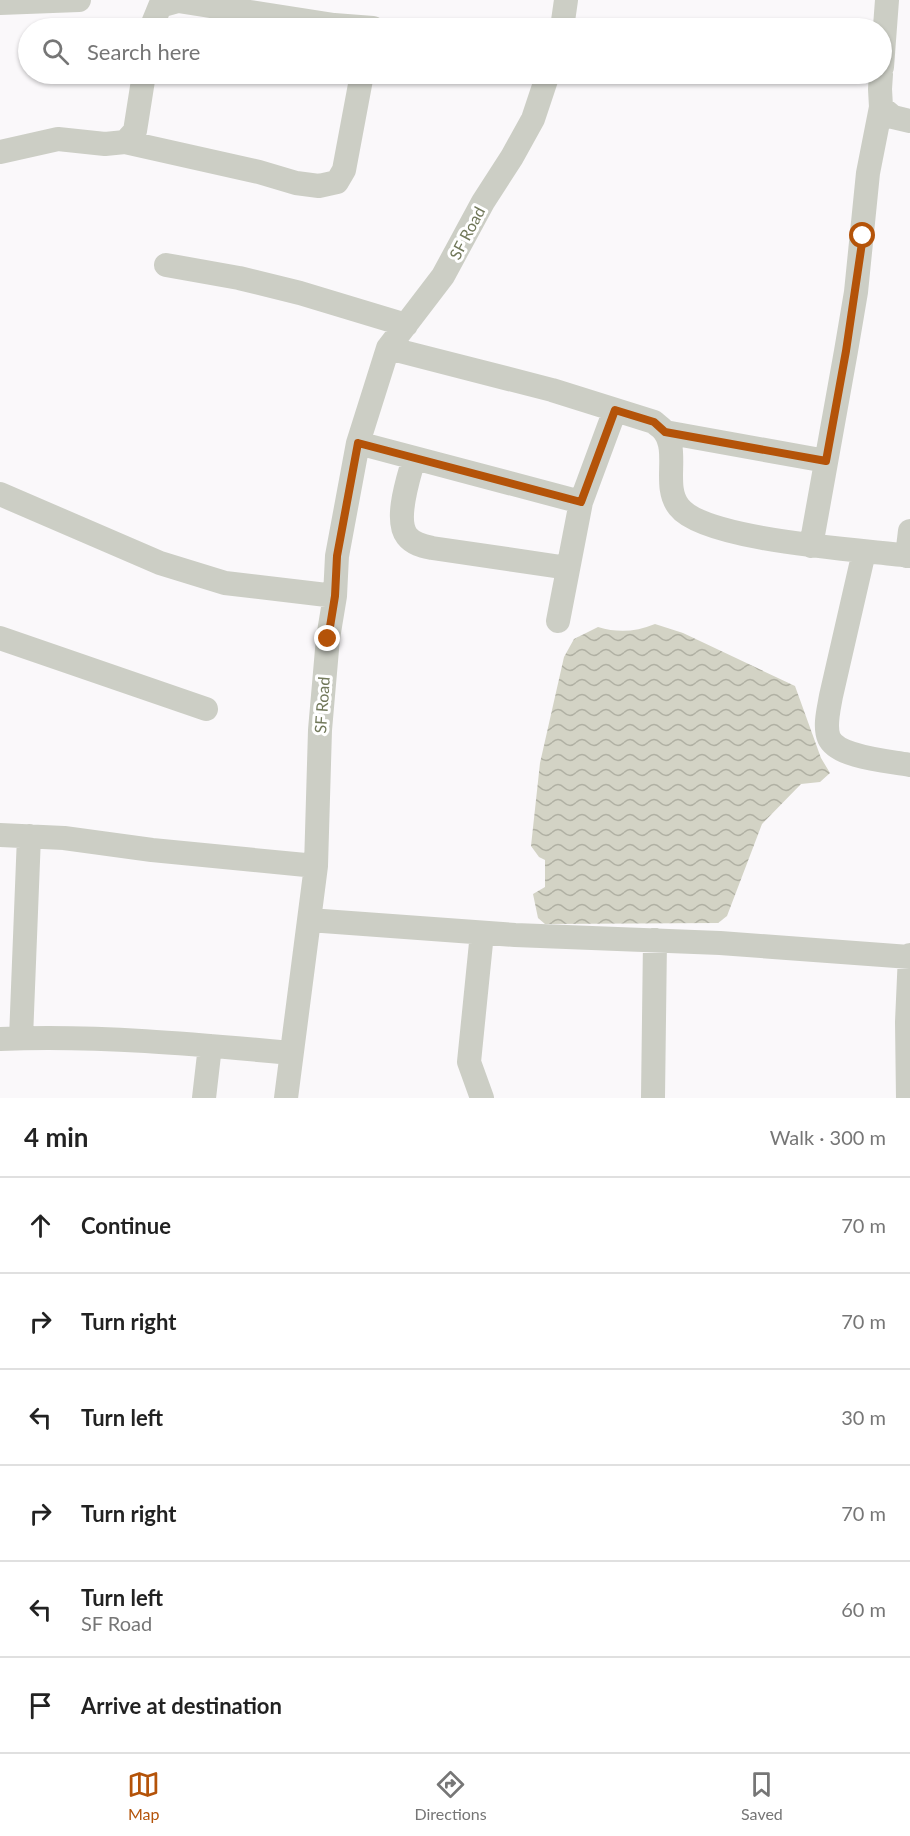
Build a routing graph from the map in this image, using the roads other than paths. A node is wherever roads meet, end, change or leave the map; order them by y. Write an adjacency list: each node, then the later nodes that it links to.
1 (79, 0): 4 (street)
2 (566, 0): 7 (street)
3 (887, 0): 8 (street)
4 (0, 3)
5 (157, 12): 6 (street)
6 (300, 18)
7 (563, 18)
8 (886, 18)
9 (142, 84): 15 (street)
10 (360, 84): 15 (street)
11 (545, 84): 18 (street, SF Road)
12 (880, 84): 13 (street)
13 (881, 107): 14 (street); 24 (street)
14 (910, 121)
15 (125, 141): 16 (street)
16 (0, 152)
17 (166, 265): 18 (street)
18 (406, 325): 19 (street, SF Road)
19 (388, 348): 20 (street); 22 (street, SF Road)
20 (615, 410): 21 (street); 26 (street)
21 (665, 432): 24 (street); 28 (street)
22 (358, 443): 23 (street); 32 (street, SF Road)
23 (414, 458): 26 (street); 31 (street)
24 (826, 461): 28 (street)
25 (0, 494): 32 (street)
26 (581, 502): 31 (street)
27 (910, 531): 30 (street)
28 (811, 546): 29 (street)
29 (864, 552): 30 (street); 36 (street)
30 (908, 556)
31 (568, 568): 33 (street)
32 (335, 596): 39 (street, SF Road)
33 (558, 621)
34 (0, 638): 35 (street)
35 (206, 709)
36 (910, 765)
37 (0, 835): 38 (street)
38 (29, 836): 39 (street); 44 (street)
39 (316, 866): 40 (street, SF Road)
40 (309, 920): 41 (street); 46 (street, SF Road)
41 (482, 933): 42 (street); 49 (street)
42 (655, 940): 43 (street); 50 (street)
43 (910, 956): 51 (street)
44 (11, 1039): 45 (street)
45 (210, 1046): 46 (street); 47 (street)
46 (291, 1053): 48 (street, SF Road)
47 (204, 1098)
48 (286, 1098)
49 (482, 1098)
50 (653, 1098)
51 (908, 1098)

